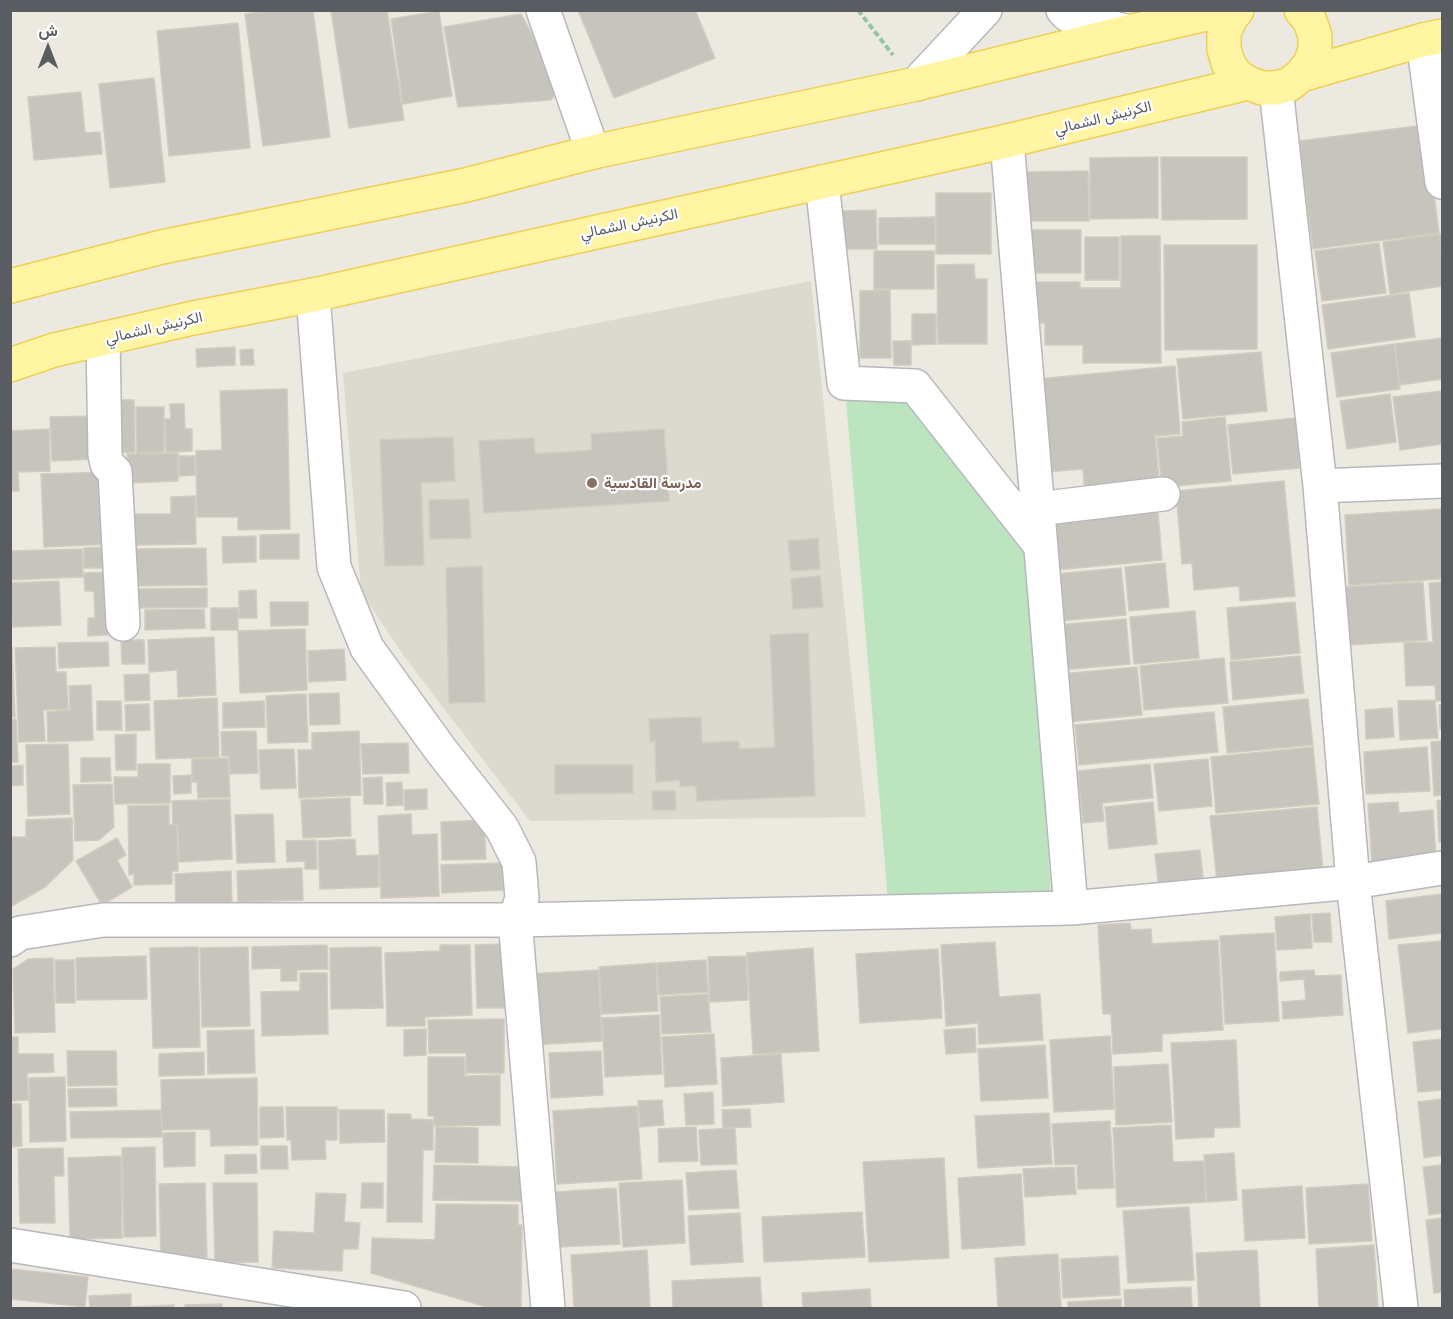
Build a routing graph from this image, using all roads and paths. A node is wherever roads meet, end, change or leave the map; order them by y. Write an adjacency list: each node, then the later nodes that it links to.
1 (543, 10): 13 (street)
2 (858, 10): 11 (path)
3 (985, 10): 11 (street)
4 (1063, 10): 8 (street)
5 (1224, 10): 8 (main road)
6 (1238, 10): 10 (main road)
7 (1301, 10): 10 (main road)
8 (1128, 32): 11 (main road)
9 (1433, 38): 10 (main road, الكرنيش الشمالي); 15 (street)
10 (1275, 82): 12 (main road, الكرنيش الشمالي); 21 (street)
11 (916, 84): 13 (main road)
12 (1007, 141): 14 (main road, الكرنيش الشمالي); 23 (street)
13 (593, 152): 16 (main road)
14 (822, 182): 17 (main road, الكرنيش الشمالي); 24 (street)
15 (1443, 182)
16 (10, 286)
17 (313, 295): 18 (main road, الكرنيش الشمالي); 29 (street)
18 (103, 339): 19 (main road, الكرنيش الشمالي); 25 (street)
19 (10, 365)
20 (1443, 481): 21 (street)
21 (1320, 486): 27 (street)
22 (1163, 494): 23 (street)
23 (1037, 509): 24 (street)
24 (1040, 545): 28 (street)
25 (123, 624)
26 (1443, 868): 27 (street)
27 (1353, 882): 28 (street); 34 (street)
28 (1071, 908): 29 (street)
29 (515, 920): 30 (street); 33 (street)
30 (10, 940)
31 (10, 1245): 32 (street)
32 (404, 1308)
33 (548, 1308)
34 (1401, 1308)

